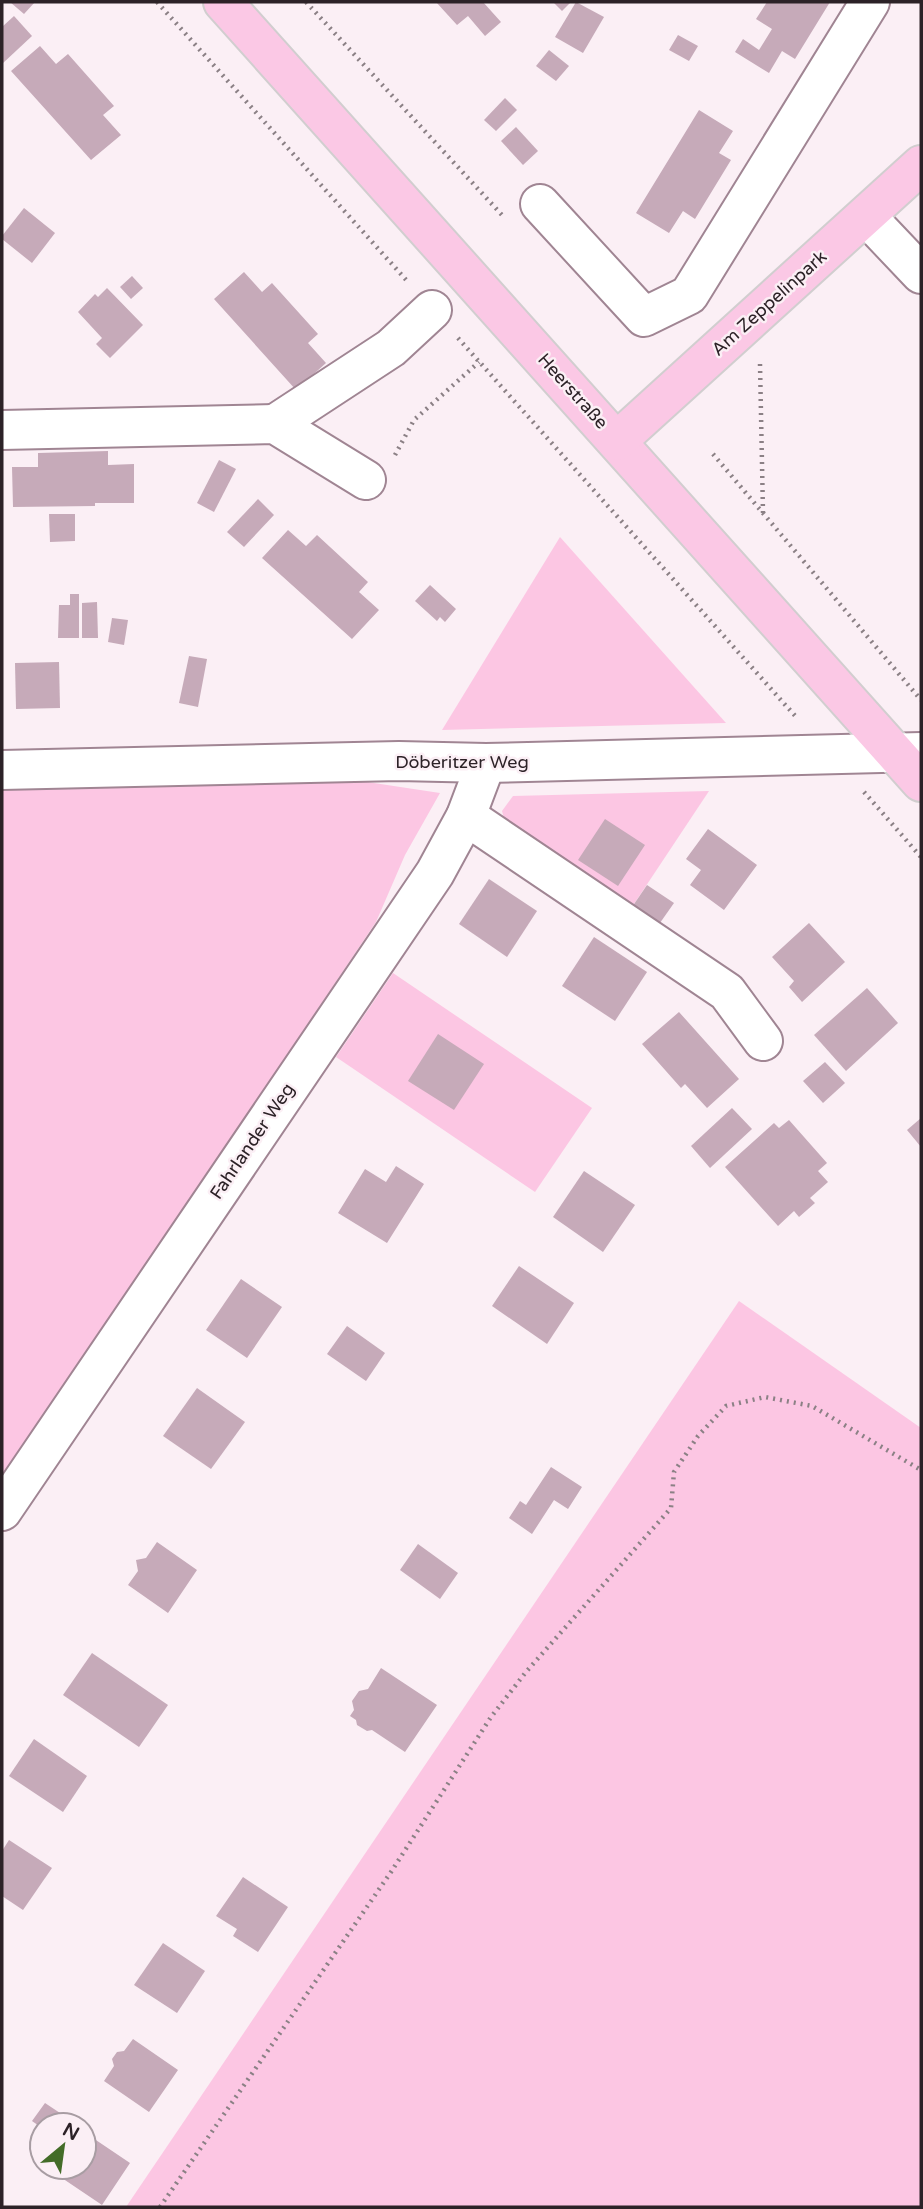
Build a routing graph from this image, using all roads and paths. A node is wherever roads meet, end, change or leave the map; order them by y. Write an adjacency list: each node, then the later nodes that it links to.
1 (157, 2): 9 (path)
2 (223, 2): 14 (main road, Heerstraße)
3 (306, 2): 6 (path)
4 (870, 2): 6 (street)
5 (921, 165): 7 (main road, Am Zeppelinpark)
6 (525, 214)
7 (866, 216): 8 (street); 10 (main road, Am Zeppelinpark)
8 (921, 274)
9 (432, 310): 11 (path); 12 (street)
10 (759, 313): 14 (main road, Am Zeppelinpark); 17 (path)
11 (480, 362): 16 (path); 20 (path)
12 (275, 424): 13 (street); 16 (street)
13 (2, 430)
14 (617, 442): 19 (main road, Heerstraße)
15 (713, 454): 17 (path)
16 (366, 480)
17 (763, 513): 18 (path)
18 (921, 700)
19 (908, 753): 20 (street, Döberitzer Weg); 23 (main road, Heerstraße)
20 (829, 754): 21 (street, Döberitzer Weg); 25 (path)
21 (486, 763): 22 (street, Döberitzer Weg); 24 (street, Fahrlander Weg)
22 (2, 770)
23 (921, 782)
24 (466, 816): 26 (street); 28 (street, Fahrlander Weg)
25 (921, 857)
26 (763, 1041)
27 (921, 1470): 29 (path)
28 (2, 1511)
29 (160, 2207)

